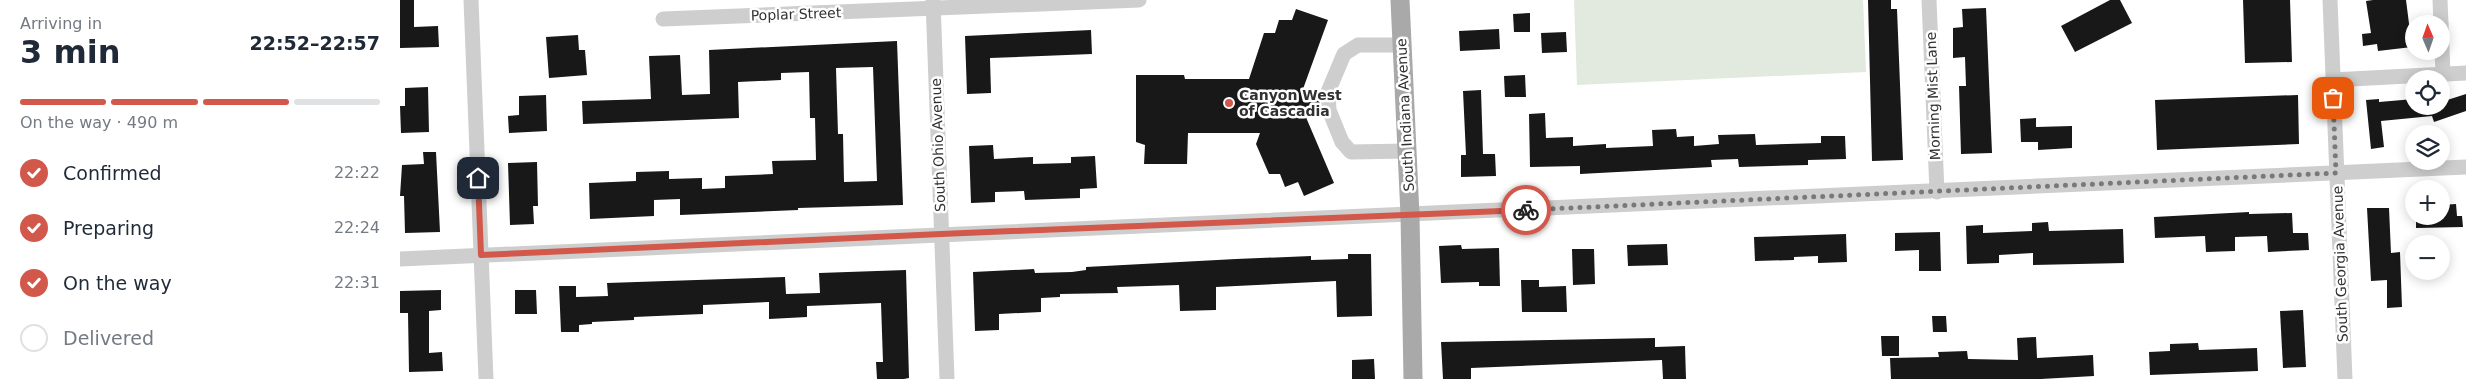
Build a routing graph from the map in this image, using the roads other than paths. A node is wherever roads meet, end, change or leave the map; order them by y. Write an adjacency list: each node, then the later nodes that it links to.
1 (471, 0): 21 (street)
2 (1138, 0): 7 (street, Poplar Street)
3 (1400, 0): 10 (main road, South Indiana Avenue)
4 (1929, 0): 18 (street, Morning Mist Lane)
5 (2330, 0): 14 (street, South Georgia Avenue)
6 (2440, 0): 8 (street)
7 (933, 5): 9 (street, Poplar Street); 20 (street, South Ohio Avenue)
8 (2441, 15)
9 (663, 19)
10 (1402, 45): 15 (main road, South Indiana Avenue); 15 (street)
11 (2466, 73): 12 (street)
12 (2450, 74)
13 (2405, 76): 14 (street)
14 (2332, 80): 17 (street, South Georgia Avenue)
15 (1407, 150): 19 (main road, South Indiana Avenue)
16 (2466, 167): 17 (street)
17 (2336, 173): 18 (street); 26 (street, South Georgia Avenue)
18 (1937, 192): 19 (street)
19 (1410, 215): 20 (street); 25 (main road, South Indiana Avenue)
20 (941, 234): 21 (street); 24 (street, South Ohio Avenue)
21 (481, 255): 22 (street); 23 (street)
22 (400, 259)
23 (486, 379)
24 (947, 379)
25 (1414, 379)
26 (2345, 379)

